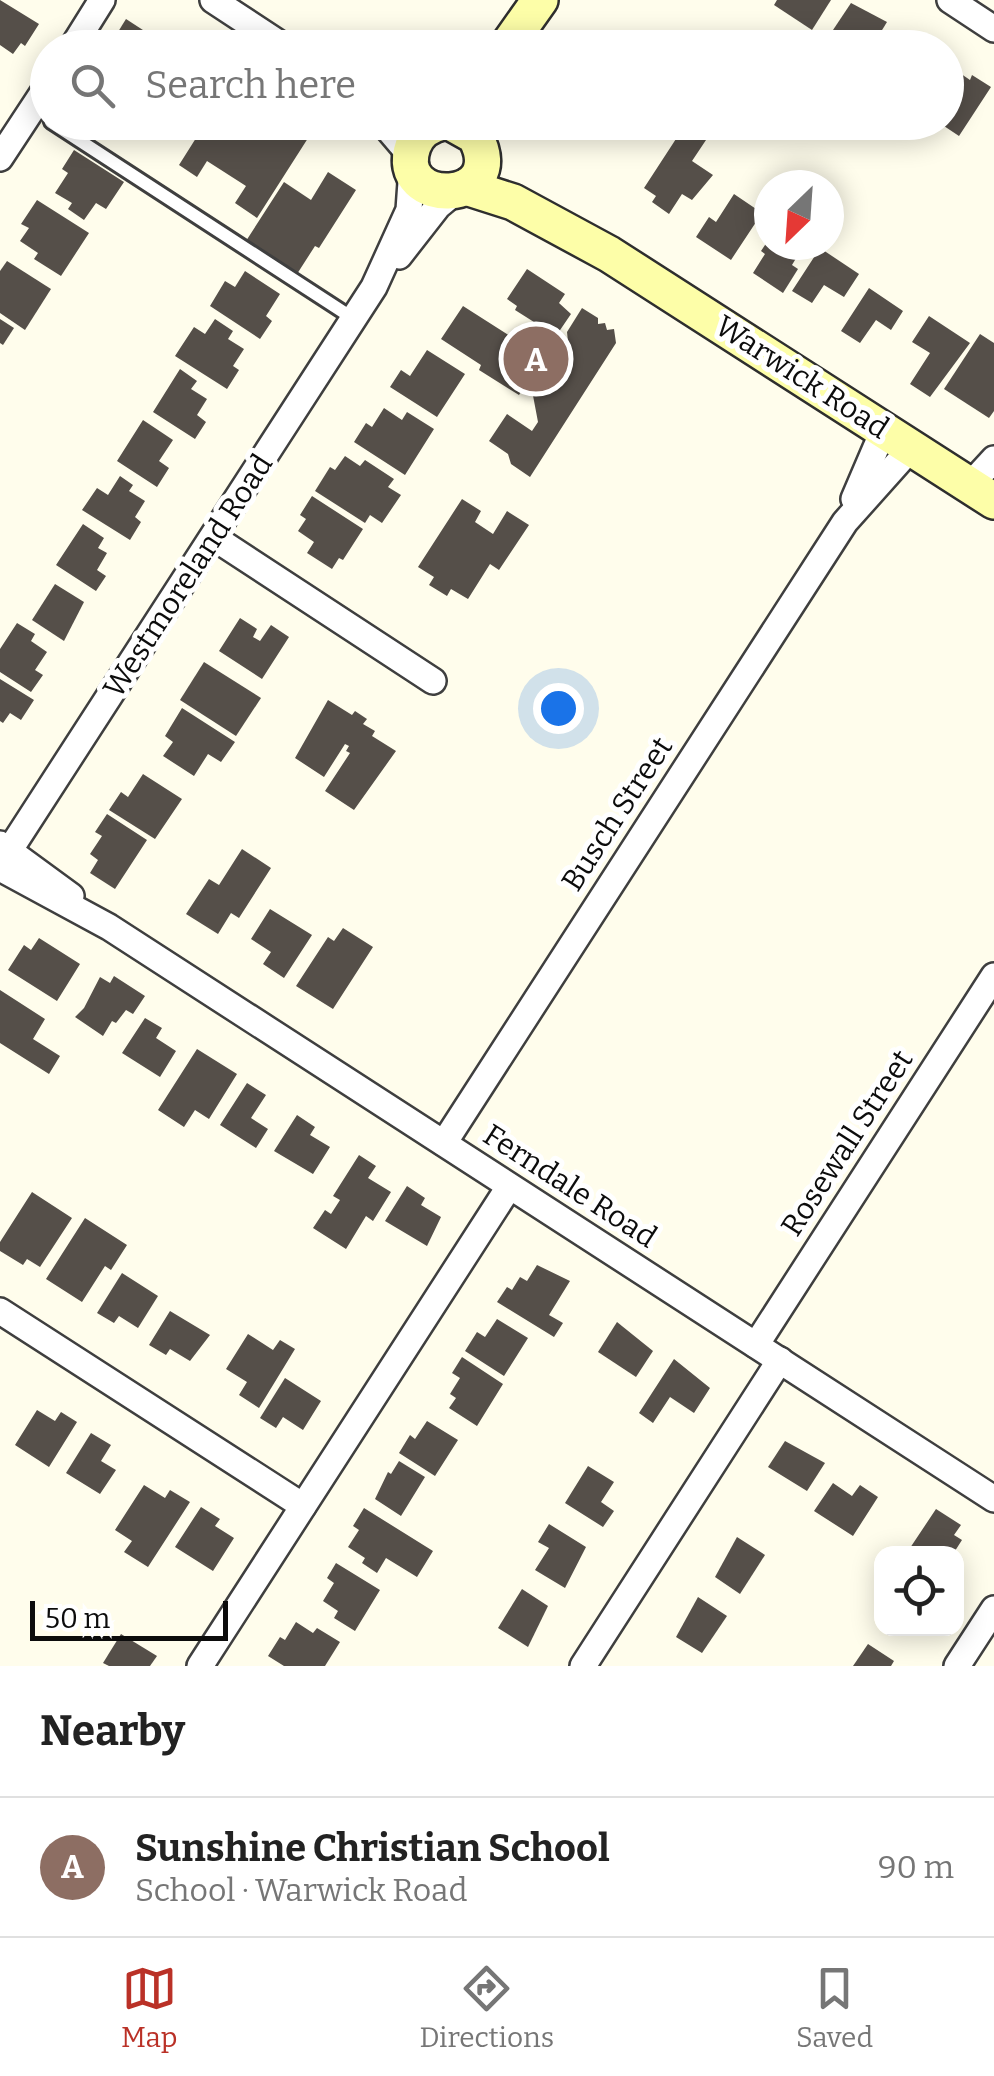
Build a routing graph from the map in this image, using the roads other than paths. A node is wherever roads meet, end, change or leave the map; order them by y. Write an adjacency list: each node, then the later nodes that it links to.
1 (102, 0): 5 (street)
2 (214, 0): 6 (street)
3 (950, 0): 4 (street)
4 (994, 29)
5 (83, 30)
6 (259, 30)
7 (30, 130): 11 (street)
8 (77, 140): 14 (lane)
9 (428, 140): 13 (street)
10 (429, 140): 12 (street)
11 (0, 158)
12 (473, 161): 13 (street); 15 (street, Warwick Road)
13 (374, 286): 14 (street, Westmoreland Road)
14 (354, 318): 18 (street, Westmoreland Road)
15 (898, 438): 17 (street, Warwick Road); 22 (street, Busch Street)
16 (994, 458): 17 (street)
17 (988, 496)
18 (213, 538): 19 (street); 20 (street, Westmoreland Road)
19 (433, 682)
20 (2, 857): 22 (street, Ferndale Road)
21 (994, 976): 25 (street, Rosewall Street)
22 (444, 1142): 23 (street, Ferndale Road)
23 (510, 1187): 25 (street, Ferndale Road); 28 (street)
24 (0, 1311): 28 (street)
25 (756, 1345): 26 (street, Ferndale Road)
26 (780, 1360): 27 (street, Ferndale Road); 31 (street)
27 (994, 1500)
28 (303, 1506): 30 (street)
29 (994, 1609): 32 (street)
30 (200, 1666)
31 (583, 1666)
32 (958, 1666)

